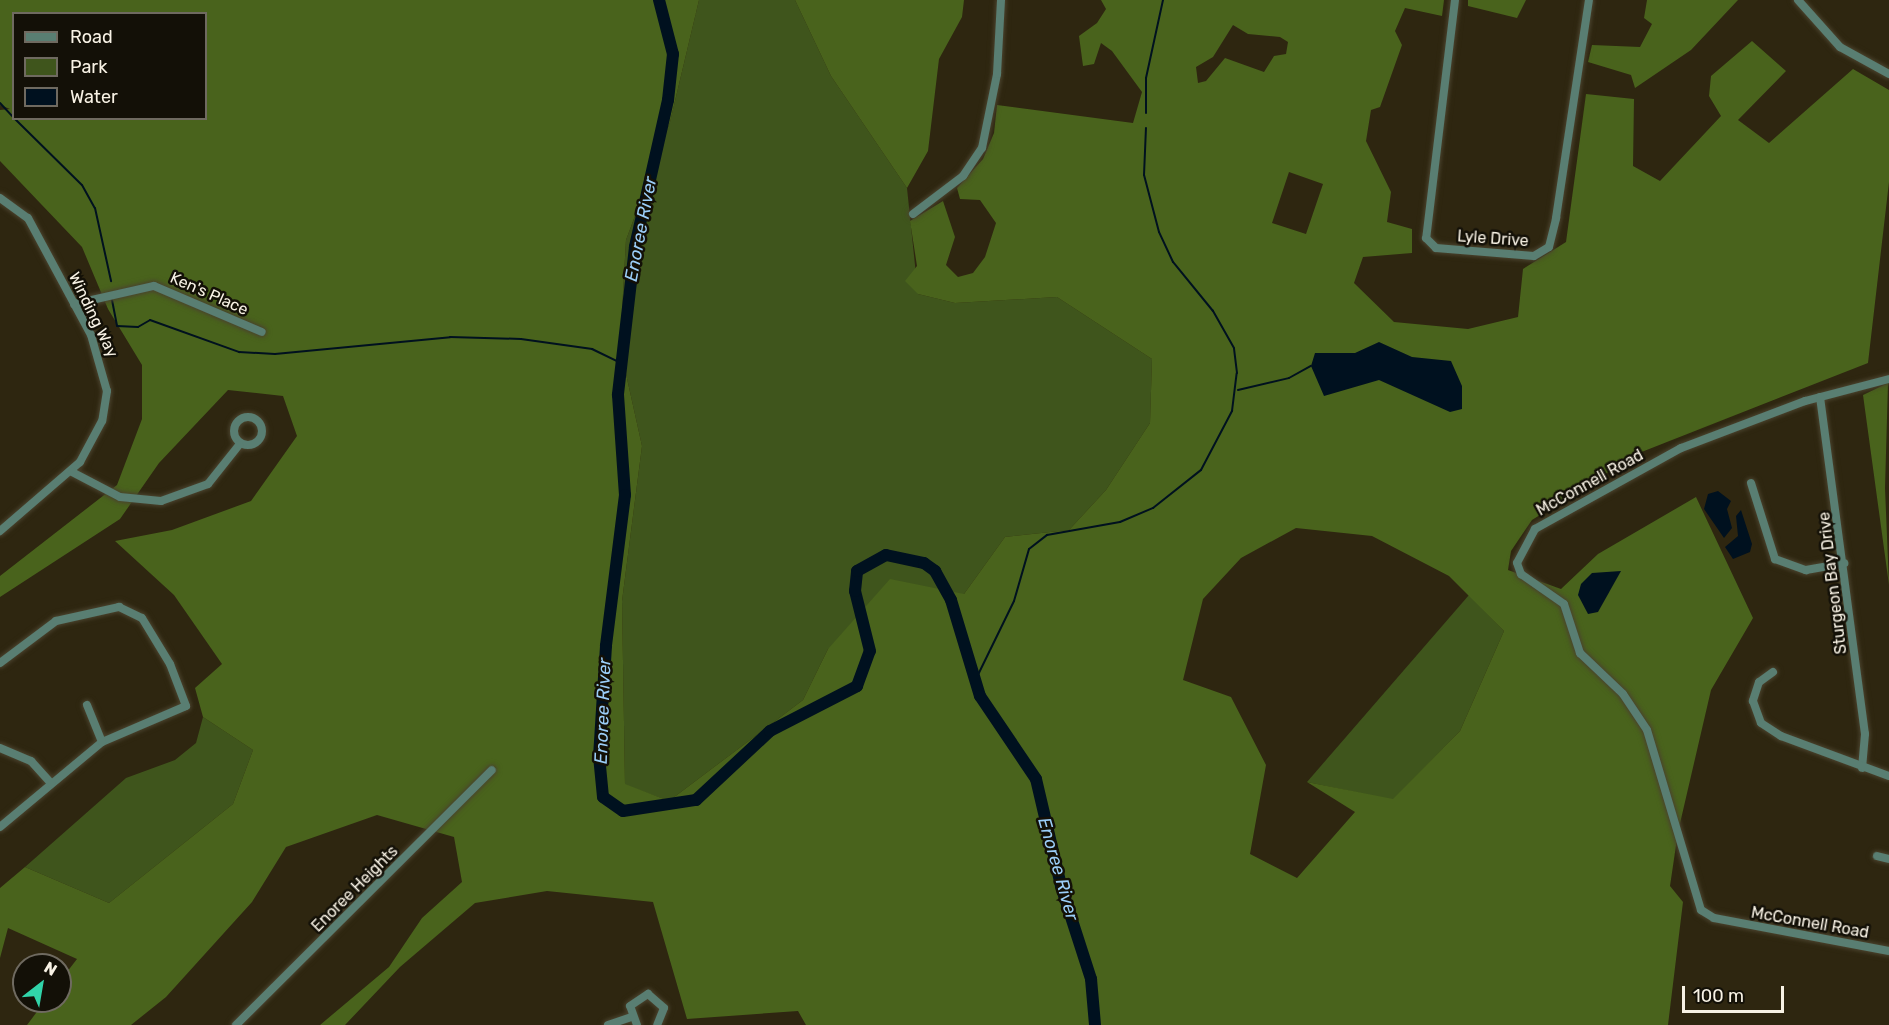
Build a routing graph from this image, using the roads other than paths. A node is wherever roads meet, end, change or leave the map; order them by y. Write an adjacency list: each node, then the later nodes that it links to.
1 (1001, 0): 7 (street)
2 (1455, 0): 3 (street, Lyle Drive)
3 (1589, 0)
4 (1798, 0): 5 (street)
5 (1889, 74)
6 (0, 198): 8 (street, Winding Way)
7 (913, 214)
8 (74, 304): 9 (street, Ken's Place); 13 (street, Winding Way)
9 (262, 332)
10 (1889, 378): 11 (street, McConnell Road)
11 (1820, 397): 16 (street, Sturgeon Bay Drive); 29 (street, McConnell Road)
12 (239, 445): 13 (street)
13 (72, 472): 15 (street, Winding Way)
14 (1751, 483): 16 (street)
15 (0, 531)
16 (1844, 563): 22 (street, Sturgeon Bay Drive)
17 (0, 663): 20 (street)
18 (1773, 672): 22 (street)
19 (87, 705): 20 (street)
20 (102, 742): 25 (street)
21 (0, 748): 25 (street)
22 (1862, 768): 24 (street)
23 (492, 770): 31 (street, Enoree Heights)
24 (1889, 776)
25 (51, 783): 26 (street)
26 (0, 827)
27 (1877, 856): 28 (street)
28 (1889, 859)
29 (1889, 951)
30 (631, 1017): 32 (street); 33 (street); 34 (street)
31 (236, 1025)
32 (608, 1025)
33 (637, 1025)
34 (657, 1025)

